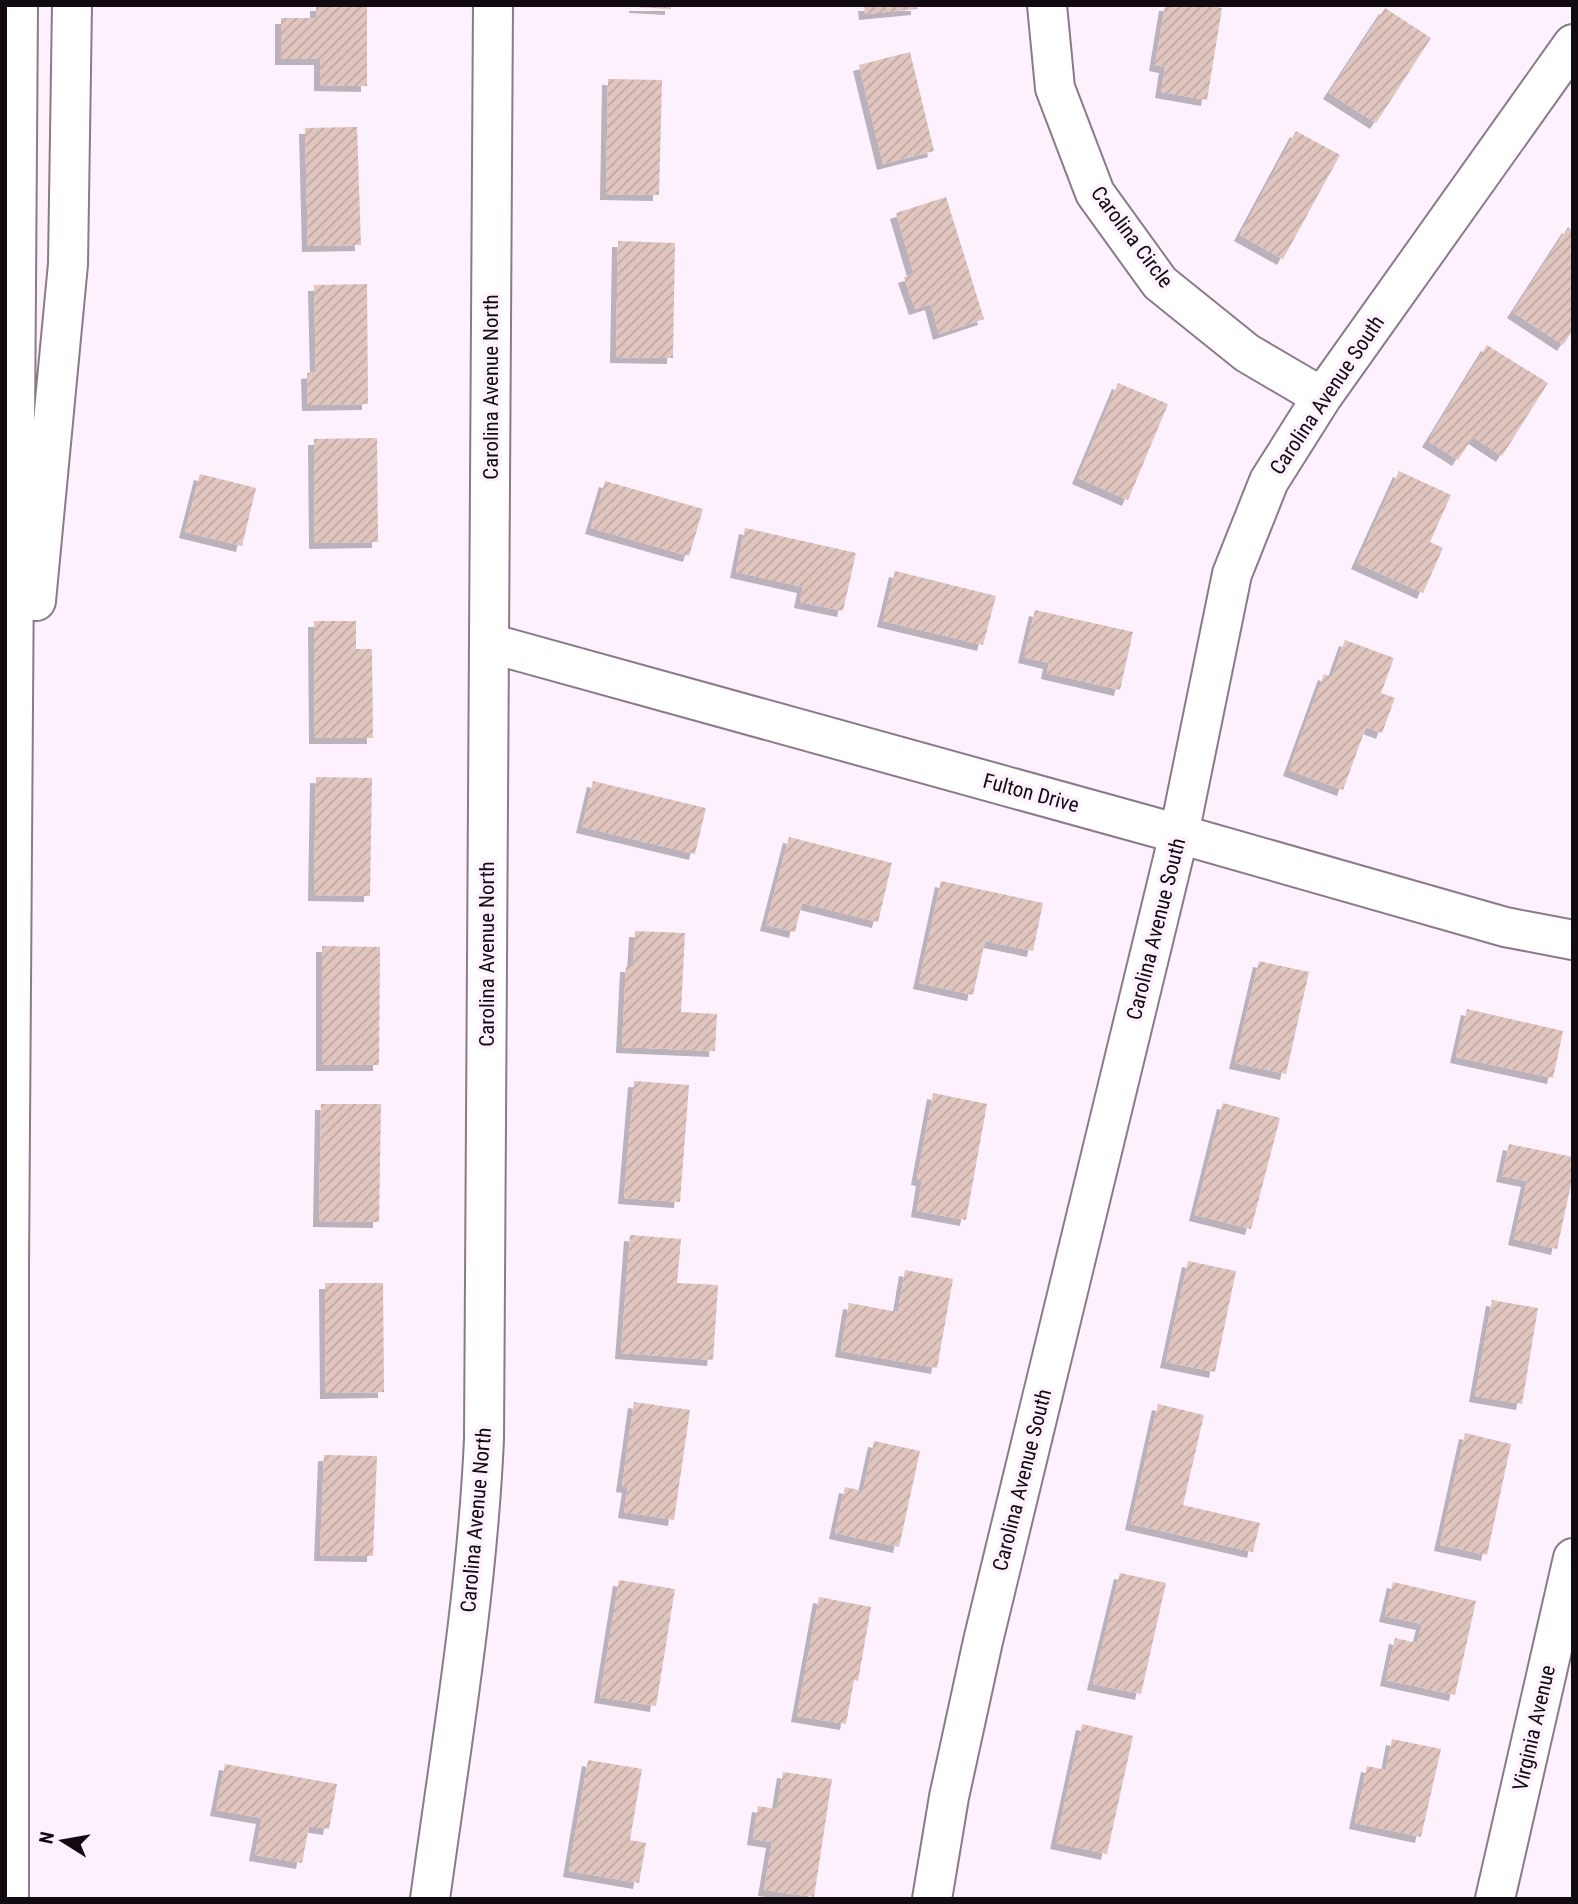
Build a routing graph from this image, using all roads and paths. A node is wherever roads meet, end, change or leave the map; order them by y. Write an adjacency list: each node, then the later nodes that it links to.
1 (18, 5): 9 (main road)
2 (72, 5): 9 (main road)
3 (493, 5): 7 (main road, Carolina Avenue North)
4 (1047, 5): 6 (main road, Carolina Circle)
5 (1573, 44): 6 (main road, Carolina Avenue South)
6 (1322, 397): 8 (main road, Carolina Avenue South)
7 (489, 643): 8 (main road, Fulton Drive); 13 (main road, Carolina Avenue North)
8 (1179, 834): 10 (main road, Fulton Drive); 14 (main road, Carolina Avenue South)
9 (12, 861): 12 (main road)
10 (1573, 940)
11 (1573, 1558): 15 (main road, Virginia Avenue)
12 (9, 1899)
13 (430, 1899)
14 (932, 1899)
15 (1495, 1899)

